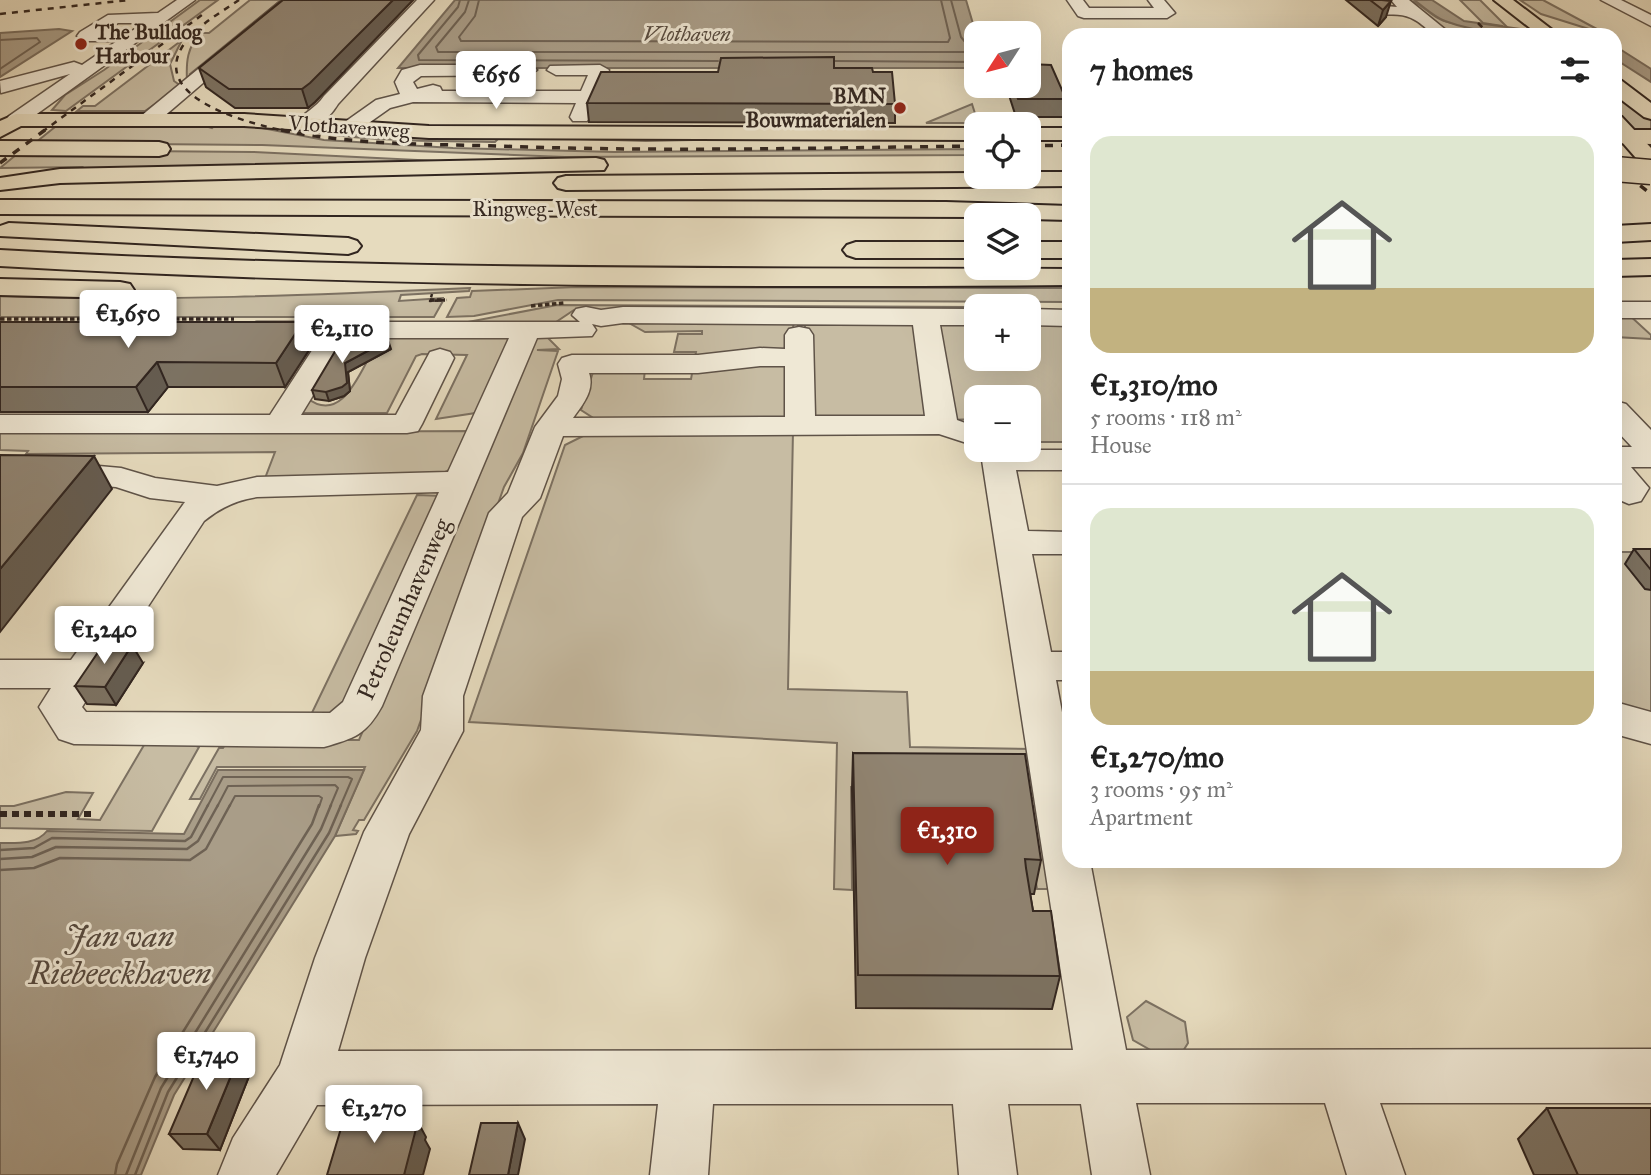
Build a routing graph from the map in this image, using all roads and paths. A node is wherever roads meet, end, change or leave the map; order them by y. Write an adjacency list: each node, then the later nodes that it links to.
1 (187, 0): 14 (street)
2 (292, 0): 34 (street)
3 (426, 0): 35 (street)
4 (1075, 0): 12 (street)
5 (1156, 0): 12 (street)
6 (1360, 0): 16 (street)
7 (1399, 0): 16 (street)
8 (1488, 0): 19 (main road)
9 (1502, 0): 20 (main road)
10 (1609, 0): 15 (street)
11 (1619, 0): 15 (street)
12 (1111, 13): 17 (street)
13 (1390, 17): 16 (street)
14 (161, 18): 21 (street); 21 (street)
15 (1651, 18)
16 (1408, 23): 18 (street)
17 (1119, 28)
18 (1425, 28)
19 (1516, 28)
20 (1541, 28)
21 (135, 36): 22 (street)
22 (88, 64): 23 (street); 23 (street); 31 (street)
23 (61, 70): 31 (street)
24 (493, 70): 25 (street); 28 (street); 30 (street)
25 (528, 70)
26 (556, 71): 29 (street)
27 (1622, 91): 32 (main road)
28 (478, 94): 29 (street); 30 (street)
29 (590, 94): 33 (street)
30 (411, 96): 36 (street)
31 (5, 106): 34 (main road, Vlothavenweg)
32 (1651, 113)
33 (580, 117)
34 (148, 120): 35 (main road, Vlothavenweg)
35 (305, 124): 36 (main road, Vlothavenweg)
36 (349, 128): 38 (main road, Vlothavenweg)
37 (1622, 132): 42 (main road)
38 (964, 134)
39 (1041, 134): 40 (main road)
40 (1062, 134)
41 (1622, 134): 46 (main road)
42 (1651, 137)
43 (0, 148): 44 (main road)
44 (179, 149)
45 (259, 150): 50 (main road)
46 (1651, 161)
47 (964, 162): 50 (main road)
48 (1041, 162): 49 (main road)
49 (1062, 162)
50 (600, 165): 54 (main road)
51 (1622, 170): 52 (main road, bridge)
52 (1651, 174): 59 (main road)
53 (1062, 179): 54 (main road, Ringweg-West)
54 (55, 180): 55 (main road, Ringweg-West)
55 (6, 195): 57 (main road, Ringweg-West)
56 (1062, 202): 58 (main road)
57 (101, 206): 58 (main road, Ringweg-West); 62 (main road)
58 (946, 209): 60 (main road, Ringweg-West)
59 (1637, 209): 61 (main road)
60 (1062, 213)
61 (1622, 225)
62 (793, 228): 63 (main road, Ringweg-West); 64 (main road, Ringweg-West)
63 (0, 229): 67 (main road, Ringweg-West)
64 (964, 229)
65 (1041, 229): 66 (main road)
66 (1062, 229)
67 (368, 247)
68 (450, 249): 69 (main road, Ringweg-West)
69 (0, 250)
70 (827, 250): 71 (main road)
71 (964, 250)
72 (1041, 250): 73 (main road)
73 (1062, 250)
74 (1622, 256): 75 (main road)
75 (1651, 256)
76 (0, 258): 79 (main road)
77 (1651, 267): 78 (main road)
78 (1622, 268)
79 (563, 276): 80 (main road); 81 (main road)
80 (1062, 277)
81 (0, 287)
82 (1651, 291): 84 (main road)
83 (438, 300): 95 (street)
84 (1628, 305): 91 (street)
85 (800, 316): 86 (street); 90 (street); 96 (street)
86 (925, 317): 87 (street); 101 (street)
87 (964, 317)
88 (1041, 317): 89 (street)
89 (1062, 318)
90 (584, 323): 94 (street); 97 (street)
91 (1651, 329)
92 (236, 330): 93 (street)
93 (339, 330): 95 (street); 99 (street)
94 (536, 330): 95 (street); 112 (street, Petroleumhavenweg)
95 (436, 344): 99 (street)
96 (799, 358): 97 (street); 102 (street)
97 (572, 364): 103 (lane)
98 (1622, 418): 105 (lane)
99 (280, 423): 100 (street)
100 (0, 424)
101 (942, 425): 102 (street); 104 (street)
102 (800, 426): 103 (street)
103 (551, 427): 130 (street)
104 (964, 436)
105 (1651, 449)
106 (1041, 456): 109 (street)
107 (1622, 457): 108 (street)
108 (1651, 457)
109 (1062, 459)
110 (992, 462): 114 (street)
111 (0, 473): 113 (street)
112 (460, 482): 113 (street); 118 (street, Petroleumhavenweg)
113 (218, 496): 118 (street)
114 (1012, 542): 115 (street); 116 (street)
115 (1062, 543)
116 (1051, 666): 121 (street)
117 (0, 674): 118 (street)
118 (71, 690)
119 (1622, 720): 120 (street)
120 (1651, 728)
121 (1062, 751)
122 (0, 814): 123 (path)
123 (92, 814)
124 (1077, 868): 126 (street)
125 (978, 1076): 126 (street); 129 (street); 133 (street)
126 (1104, 1076): 127 (street); 134 (street)
127 (1343, 1076): 128 (street); 135 (street)
128 (1651, 1076)
129 (688, 1077): 130 (street); 132 (street)
130 (303, 1078): 131 (street)
131 (247, 1175)
132 (679, 1175)
133 (988, 1175)
134 (1121, 1175)
135 (1376, 1175)

